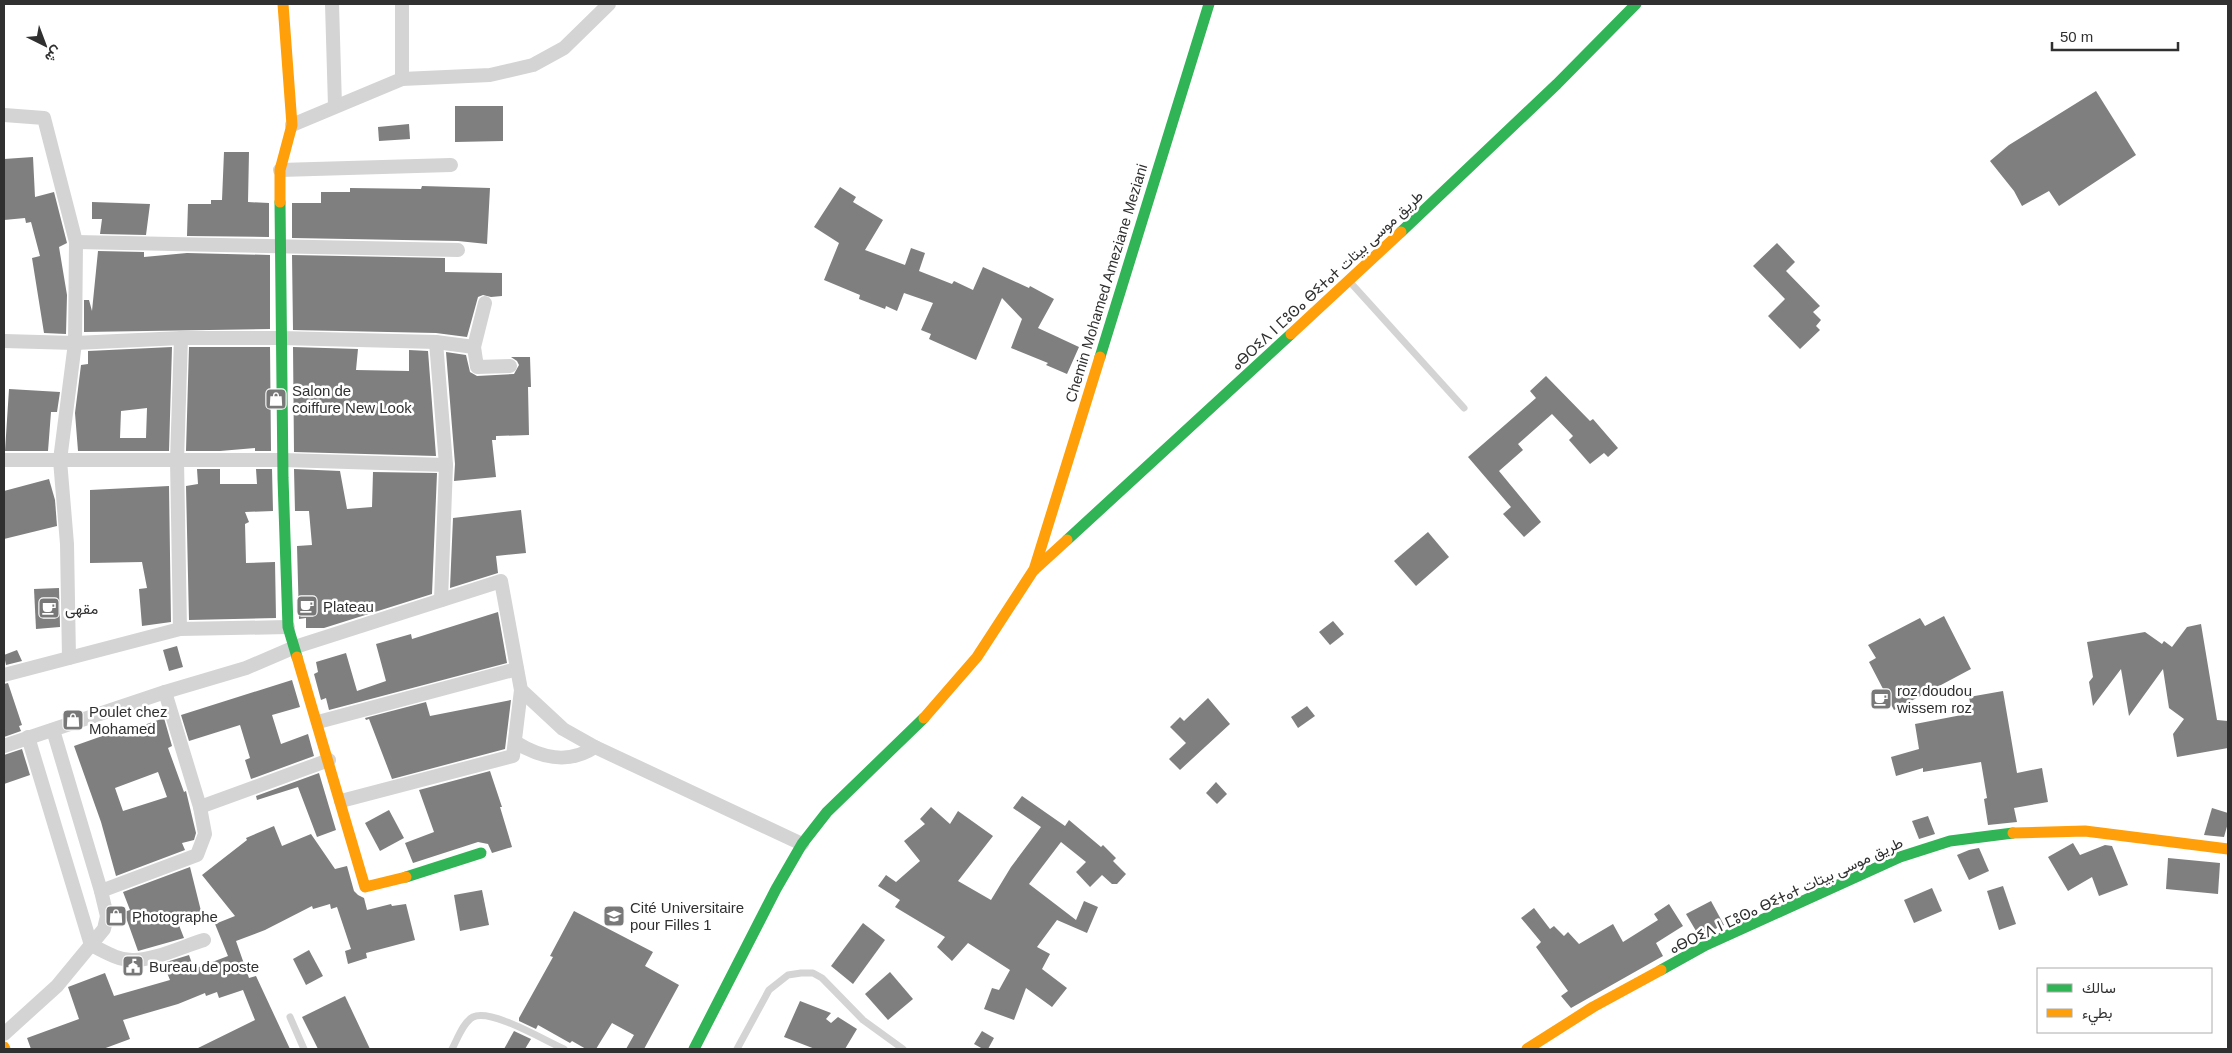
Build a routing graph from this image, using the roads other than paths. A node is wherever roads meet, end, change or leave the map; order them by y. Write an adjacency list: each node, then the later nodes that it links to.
1 (283, 4): 10 (street)
2 (332, 4): 8 (street)
3 (402, 4): 7 (street)
4 (609, 4): 7 (street)
5 (1209, 4): 31 (street, Chemin Mohamed Ameziane Meziani)
6 (1636, 4): 16 (street, ⴰⴱⵔⵉⴷ ⵏ ⵎⵓⵙⴰ ⴱⵉⵜⴰⵜ طريق موسى بيتات)
7 (402, 79): 8 (street)
8 (335, 106): 10 (street)
9 (4, 115): 13 (street)
10 (292, 125): 12 (street)
11 (451, 165): 12 (street)
12 (280, 170): 14 (street)
13 (76, 242): 14 (street); 22 (street)
14 (280, 246): 15 (street); 19 (street)
15 (458, 250)
16 (1349, 282): 25 (lane); 31 (street, ⴰⴱⵔⵉⴷ ⵏ ⵎⵓⵙⴰ ⴱⵉⵜⴰⵜ طريق موسى بيتات)
17 (484, 303): 23 (street)
18 (181, 338): 19 (street); 22 (street); 28 (street)
19 (281, 338): 21 (street); 29 (street)
20 (4, 341): 22 (street)
21 (436, 342): 23 (street); 30 (street)
22 (75, 343): 27 (street)
23 (474, 347): 24 (street)
24 (510, 366)
25 (1464, 408)
26 (4, 460): 27 (street)
27 (60, 460): 28 (street); 36 (street)
28 (177, 460): 29 (street); 34 (street)
29 (282, 460): 30 (street); 33 (street)
30 (446, 465): 32 (street)
31 (1033, 571): 50 (street)
32 (441, 600): 35 (street); 37 (street)
33 (288, 627): 34 (street); 35 (street)
34 (180, 629): 36 (street)
35 (295, 647): 40 (street); 41 (street)
36 (69, 658): 38 (street)
37 (517, 669): 39 (street); 41 (street)
38 (4, 674)
39 (521, 690): 44 (street); 46 (street)
40 (165, 692): 42 (street); 49 (street)
41 (318, 722): 47 (street)
42 (54, 730): 43 (street); 53 (street)
43 (28, 737): 45 (street); 55 (street)
44 (515, 742): 46 (street); 48 (street)
45 (4, 746)
46 (595, 746): 50 (street)
47 (329, 760): 48 (street); 49 (street)
48 (341, 801): 52 (street)
49 (200, 807): 53 (street)
50 (802, 844): 61 (street)
51 (2228, 849): 64 (street, ⴰⴱⵔⵉⴷ ⵏ ⵎⵓⵙⴰ ⴱⵉⵜⴰⵜ طريق موسى بيتات)
52 (481, 853)
53 (101, 891): 55 (street)
54 (204, 940): 55 (street)
55 (91, 945): 57 (street)
56 (290, 1017): 58 (lane)
57 (4, 1034)
58 (304, 1049)
59 (452, 1049): 60 (lane)
60 (564, 1049)
61 (694, 1049)
62 (737, 1049): 63 (lane)
63 (903, 1049)
64 (1527, 1049)

